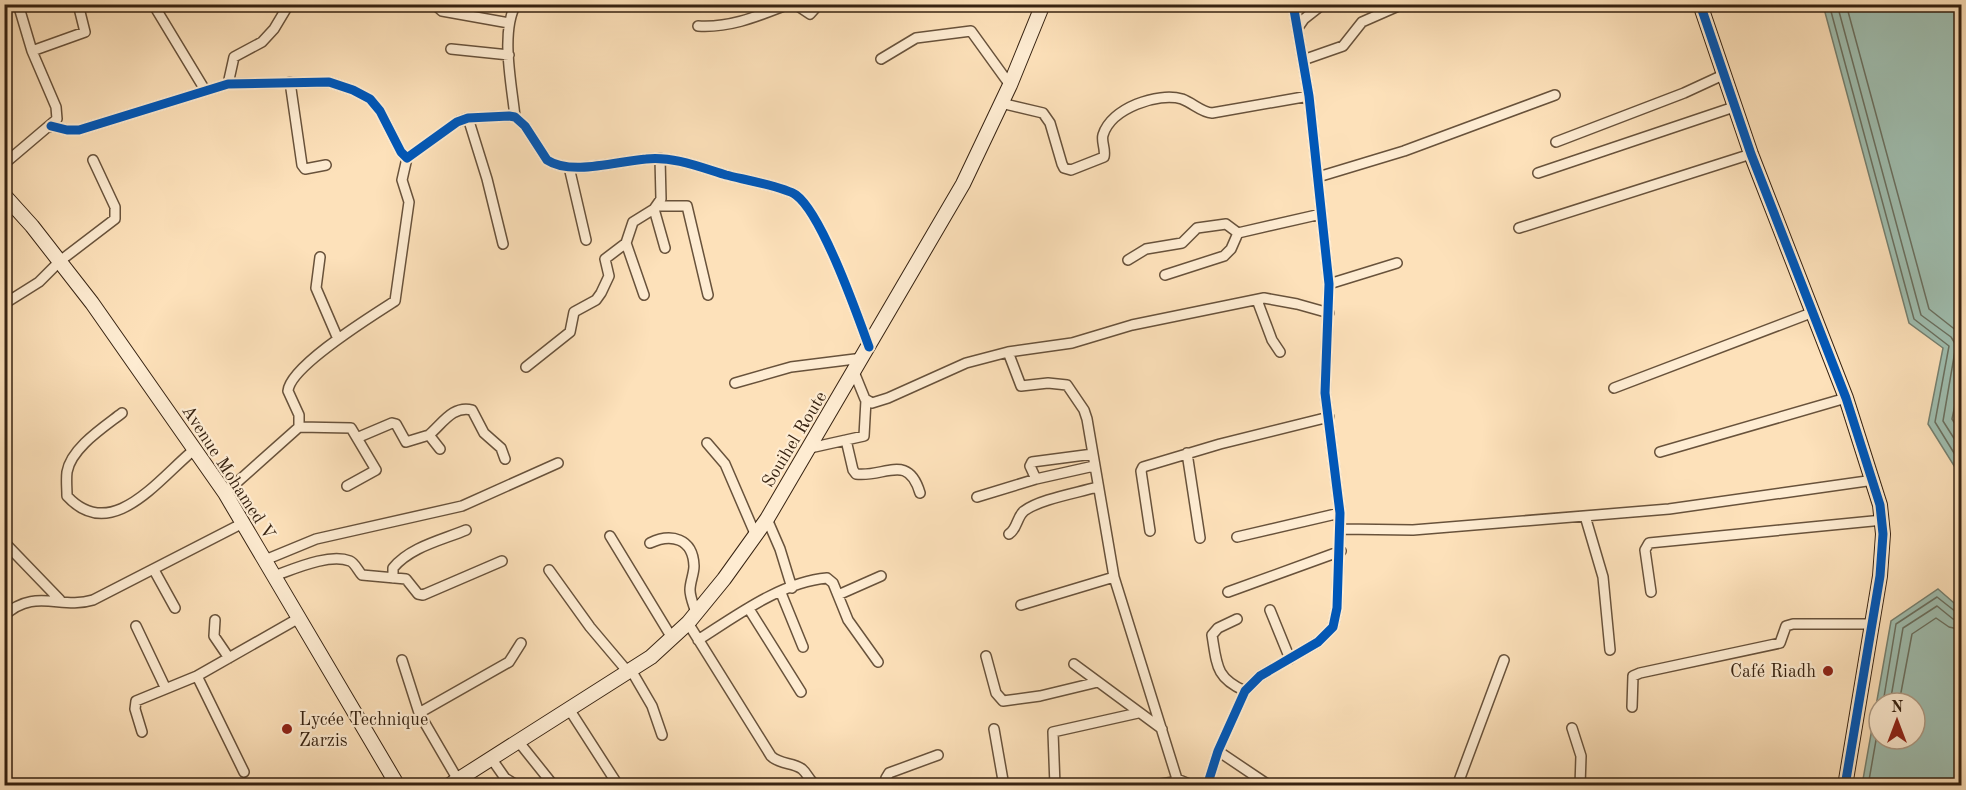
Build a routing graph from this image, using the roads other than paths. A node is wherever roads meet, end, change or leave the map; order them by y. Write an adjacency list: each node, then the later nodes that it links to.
1 (18, 4): 19 (street)
2 (78, 4): 19 (street)
3 (153, 4): 27 (street)
4 (289, 4): 25 (street)
5 (434, 4): 15 (street)
6 (516, 4): 15 (street)
7 (789, 4): 16 (street)
8 (795, 4): 9 (street)
9 (819, 4)
10 (1043, 4): 26 (main road, Souihel Route)
11 (1293, 4): 17 (street)
12 (1323, 4): 17 (street)
13 (1403, 4): 22 (street)
14 (1700, 4): 23 (main road)
15 (509, 23): 20 (street)
16 (698, 26)
17 (1297, 29): 22 (street)
18 (451, 49): 20 (street)
19 (32, 51): 34 (street)
20 (509, 55): 32 (street)
21 (881, 59): 26 (street)
22 (1303, 60): 29 (street)
23 (1723, 75): 31 (main road); 35 (street)
24 (290, 82): 25 (street); 37 (street); 41 (street)
25 (228, 84): 27 (street)
26 (1010, 85): 30 (main road, Souihel Route)
27 (205, 90): 34 (street)
28 (1555, 95): 44 (street)
29 (1309, 96): 30 (street); 44 (street)
30 (1002, 103): 67 (main road, Souihel Route)
31 (1734, 107): 36 (main road); 43 (street)
32 (515, 117): 33 (street); 42 (street)
33 (468, 118): 37 (street); 52 (street)
34 (51, 126): 40 (street)
35 (1556, 142)
36 (1751, 154): 48 (street); 64 (main road)
37 (407, 158): 66 (street)
38 (660, 158): 42 (street); 46 (street); 67 (street)
39 (93, 160): 56 (street)
40 (4, 164)
41 (326, 165)
42 (569, 167): 50 (street)
43 (1538, 173)
44 (1318, 177): 47 (street)
45 (4, 195): 56 (main road, Avenue Mohamed V)
46 (655, 207): 51 (street); 53 (street); 61 (street)
47 (1321, 214): 49 (street); 59 (street)
48 (1519, 228)
49 (1238, 233): 55 (street); 58 (street)
50 (586, 240)
51 (626, 243): 60 (street); 70 (street)
52 (503, 244)
53 (665, 248)
54 (320, 257): 66 (street)
55 (1128, 260)
56 (60, 261): 63 (street); 84 (main road, Avenue Mohamed V)
57 (1397, 263): 59 (street)
58 (1165, 275)
59 (1329, 284): 65 (street)
60 (644, 295)
61 (708, 295)
62 (1257, 300): 65 (street); 68 (street); 69 (street)
63 (4, 304)
64 (1811, 313): 73 (street); 74 (main road)
65 (1329, 314): 77 (street)
66 (338, 339): 78 (street)
67 (866, 352): 71 (main road, Souihel Route); 72 (street)
68 (1008, 352): 75 (street); 88 (street)
69 (1281, 352)
70 (526, 367)
71 (854, 372): 75 (street); 83 (main road, Souihel Route)
72 (735, 383)
73 (1614, 388)
74 (1846, 398): 86 (street); 93 (main road)
75 (866, 400): 81 (street)
76 (122, 413): 84 (street)
77 (1329, 417): 87 (street); 99 (street)
78 (299, 427): 80 (street); 96 (street)
79 (429, 435): 80 (street); 85 (street); 89 (street)
80 (359, 437): 94 (street)
81 (846, 440): 83 (street); 97 (street)
82 (707, 443): 109 (street)
83 (810, 448): 101 (main road, Souihel Route)
84 (195, 449): 96 (main road, Avenue Mohamed V)
85 (440, 449)
86 (1660, 452)
87 (1187, 453): 106 (street); 111 (street)
88 (1093, 454): 91 (street); 92 (street)
89 (505, 459)
90 (558, 463): 115 (street)
91 (1094, 466): 92 (street); 95 (street)
92 (1036, 479): 98 (street)
93 (1874, 480): 100 (street); 102 (main road)
94 (347, 486)
95 (1097, 487): 107 (street); 121 (street)
96 (225, 493): 103 (main road, Avenue Mohamed V)
97 (920, 493)
98 (977, 497)
99 (1341, 513): 104 (street); 110 (street)
100 (1585, 516): 104 (street); 144 (street)
101 (767, 519): 109 (main road, Souihel Route); 123 (street)
102 (1882, 520): 125 (street); 138 (main road)
103 (243, 523): 115 (main road, Avenue Mohamed V); 117 (street)
104 (1341, 529): 114 (street)
105 (466, 531): 122 (street)
106 (1150, 531)
107 (1009, 534)
108 (610, 536): 140 (street)
109 (756, 536): 135 (main road, Souihel Route)
110 (1237, 537)
111 (1200, 538)
112 (4, 542): 128 (street)
113 (650, 543): 135 (street)
114 (1341, 551): 124 (street); 147 (street)
115 (265, 560): 119 (main road, Avenue Mohamed V)
116 (502, 561): 122 (street)
117 (154, 570): 128 (street); 130 (street)
118 (549, 570): 152 (street)
119 (274, 576): 122 (street); 134 (main road, Avenue Mohamed V)
120 (881, 576): 127 (street)
121 (1114, 577): 129 (street); 162 (street)
122 (393, 578)
123 (792, 588): 126 (street); 127 (street)
124 (1228, 592)
125 (1651, 592)
126 (781, 593): 131 (street); 143 (street)
127 (838, 595): 150 (street)
128 (60, 600): 133 (street)
129 (1021, 605)
130 (175, 608)
131 (749, 609): 141 (street); 157 (street)
132 (1270, 610): 147 (street)
133 (4, 616)
134 (299, 618): 146 (street); 177 (main road, Avenue Mohamed V)
135 (692, 618): 140 (main road, Souihel Route); 141 (street)
136 (1237, 619): 156 (street)
137 (215, 620): 146 (street)
138 (1870, 624): 158 (street); 190 (main road)
139 (136, 626): 155 (street)
140 (672, 638): 152 (main road, Souihel Route)
141 (698, 640): 181 (street)
142 (521, 644): 161 (street)
143 (803, 647)
144 (1610, 650)
145 (986, 656): 154 (street)
146 (229, 658): 153 (street)
147 (1290, 658): 156 (street)
148 (402, 660): 161 (street)
149 (1503, 660): 188 (street)
150 (878, 662)
151 (1074, 664): 154 (street)
152 (630, 671): 159 (main road, Souihel Route); 166 (street)
153 (196, 676): 155 (street); 171 (street)
154 (1098, 682): 160 (street)
155 (165, 687): 165 (street)
156 (1245, 691): 168 (street)
157 (801, 692)
158 (1632, 707)
159 (569, 709): 167 (main road, Souihel Route); 173 (street)
160 (1138, 712): 162 (street); 184 (street)
161 (419, 713): 174 (street)
162 (1161, 725): 172 (street)
163 (1572, 728): 189 (street)
164 (994, 729): 183 (street)
165 (142, 732)
166 (662, 735)
167 (518, 741): 170 (main road, Souihel Route); 180 (street)
168 (1218, 752): 176 (street); 187 (street)
169 (938, 755): 182 (street)
170 (491, 758): 174 (main road, Souihel Route); 179 (street)
171 (244, 772)
172 (1180, 781): 185 (street); 186 (street)
173 (616, 782)
174 (452, 783): 178 (main road)
175 (833, 784): 181 (street)
176 (1272, 785)
177 (398, 786)
178 (444, 786)
179 (518, 786)
180 (554, 786)
181 (820, 786)
182 (888, 786)
183 (1004, 786)
184 (1055, 786)
185 (1148, 786)
186 (1194, 786)
187 (1207, 786)
188 (1457, 786)
189 (1580, 786)
190 (1845, 786)

